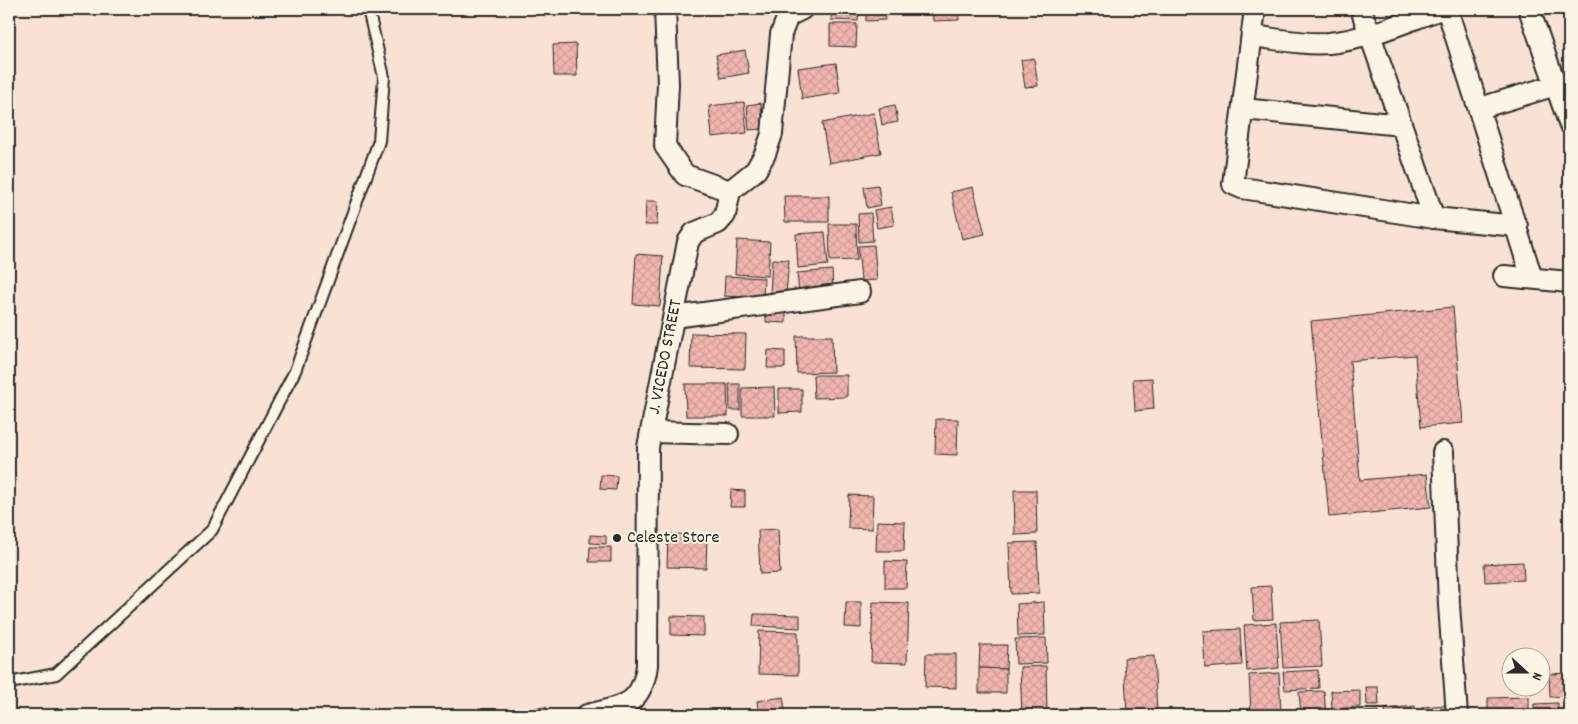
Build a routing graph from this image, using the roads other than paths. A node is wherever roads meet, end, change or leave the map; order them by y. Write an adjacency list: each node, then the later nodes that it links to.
1 (368, 9): 27 (lane)
2 (665, 9): 16 (street)
3 (802, 9): 16 (street)
4 (1255, 9): 10 (street)
5 (1361, 9): 9 (street)
6 (1441, 9): 9 (street)
7 (1447, 9): 13 (street)
8 (1529, 9): 11 (street)
9 (1370, 35): 10 (street); 15 (street)
10 (1252, 36): 12 (street)
11 (1562, 83): 13 (street); 14 (street)
12 (1243, 108): 15 (street); 17 (street)
13 (1480, 108): 18 (street)
14 (1569, 123)
15 (1401, 125): 17 (street)
16 (730, 191): 23 (street, J. VICEDO STREET)
17 (1434, 218): 18 (street)
18 (1517, 226): 20 (street)
19 (1504, 276): 20 (street)
20 (1532, 278): 21 (street)
21 (1569, 282)
22 (860, 292): 23 (street)
23 (674, 317): 24 (street, J. VICEDO STREET)
24 (651, 432): 25 (street); 28 (street, J. VICEDO STREET)
25 (728, 434)
26 (1443, 452): 29 (street)
27 (9, 683)
28 (587, 715)
29 (1457, 715)

